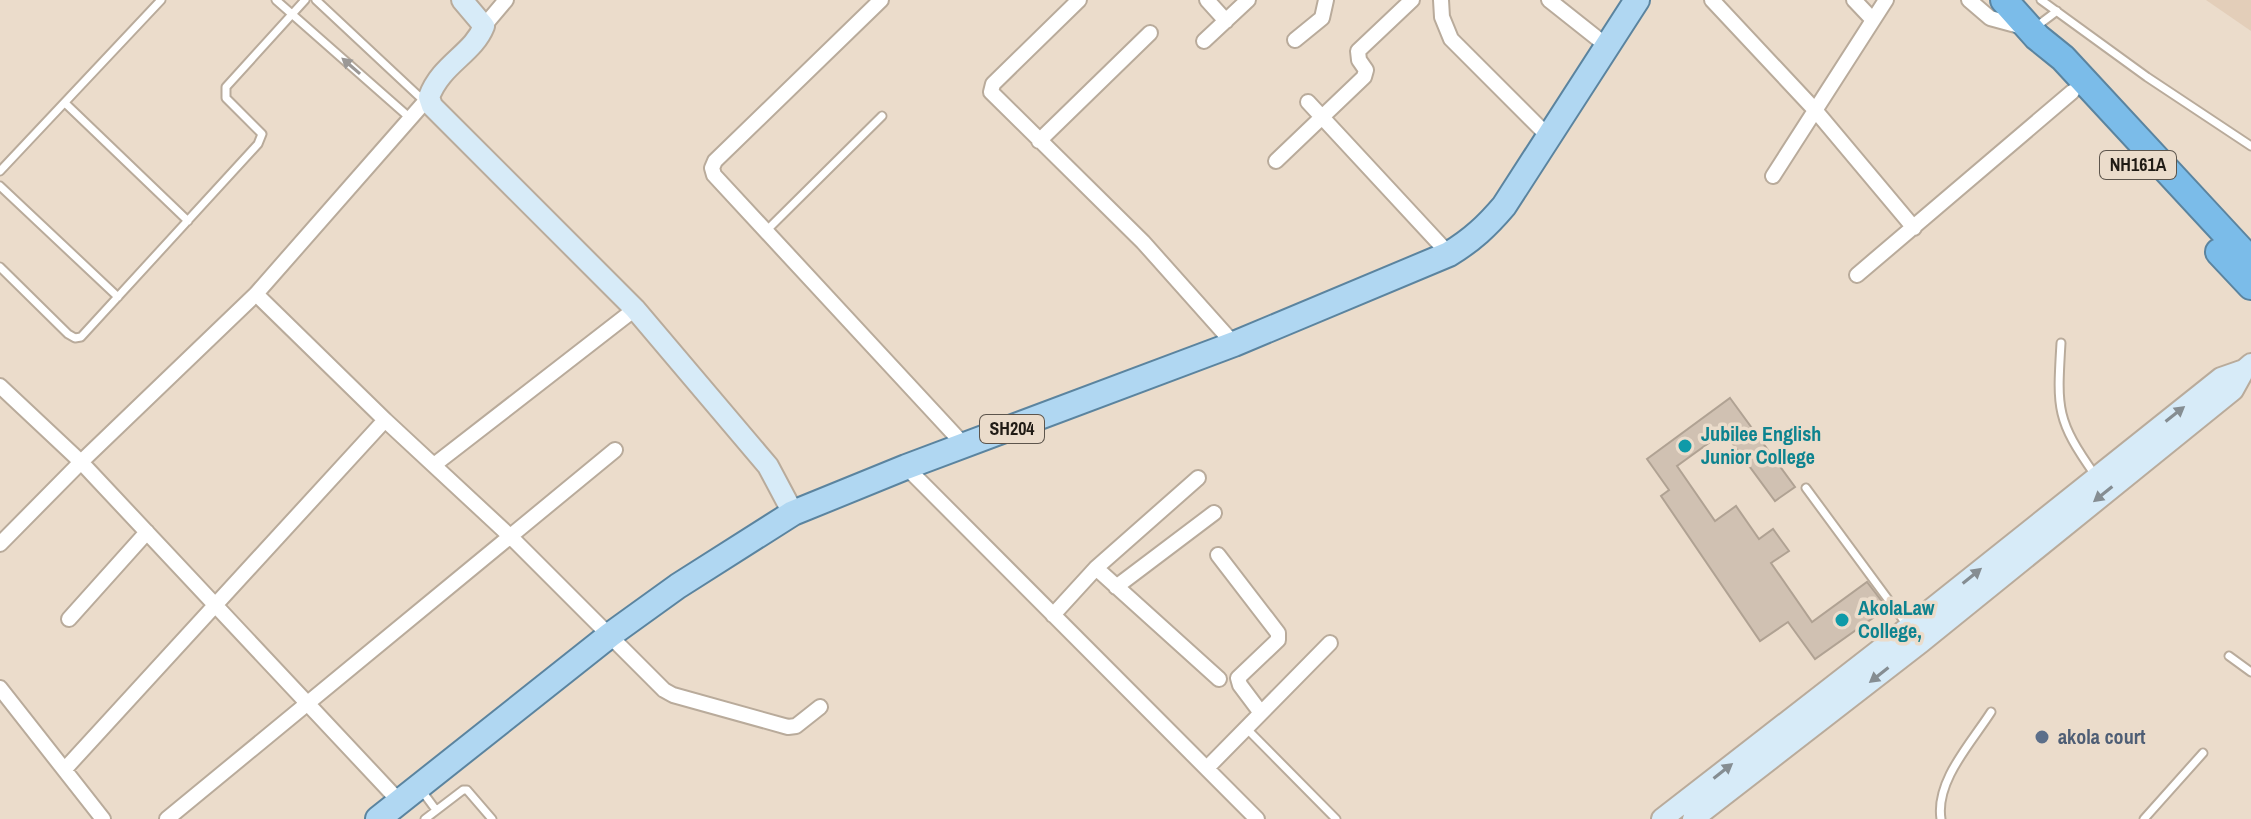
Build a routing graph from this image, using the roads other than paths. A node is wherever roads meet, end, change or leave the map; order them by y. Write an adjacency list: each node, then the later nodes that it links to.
1 (161, 0): 36 (lane)
2 (276, 0): 24 (lane)
3 (305, 0): 24 (lane)
4 (316, 0): 34 (lane)
5 (462, 0): 27 (street)
6 (506, 0): 27 (street)
7 (881, 0): 50 (street)
8 (1079, 0): 42 (street)
9 (1207, 0): 26 (street)
10 (1248, 0): 26 (street)
11 (1326, 0): 30 (street)
12 (1412, 0): 39 (street)
13 (1441, 0): 41 (street)
14 (1549, 0): 31 (street)
15 (1637, 0): 31 (main road, SH204)
16 (1649, 0): 31 (street)
17 (1712, 0): 37 (street)
18 (1854, 0): 25 (street)
19 (1886, 0): 25 (street)
20 (1969, 0): 29 (street)
21 (2041, 0): 23 (lane)
22 (2004, 1): 29 (highway, NH161A)
23 (2057, 11): 29 (lane); 43 (lane)
24 (292, 14): 40 (lane, one-way to 24); 48 (lane)
25 (1873, 20): 37 (street)
26 (1226, 21): 32 (street)
27 (484, 26): 34 (street)
28 (1150, 33): 42 (street)
29 (2034, 33): 33 (highway, NH161A); 52 (highway, NH161A)
30 (1295, 40)
31 (1611, 40): 41 (main road, SH204)
32 (1204, 41)
33 (2072, 92): 49 (street); 55 (highway, NH161A)
34 (427, 99): 40 (street); 58 (street)
35 (1308, 102): 39 (street)
36 (65, 103): 45 (lane); 48 (lane)
37 (1815, 110): 46 (street); 49 (street)
38 (882, 116): 50 (lane)
39 (1321, 116): 44 (street); 51 (street)
40 (410, 118): 56 (street)
41 (1548, 136): 51 (main road, SH204)
42 (1039, 141): 60 (street)
43 (2251, 146)
44 (1276, 161)
45 (0, 171)
46 (1773, 176)
47 (0, 186): 57 (lane)
48 (188, 221): 57 (lane)
49 (1914, 228): 54 (street)
50 (766, 231): 64 (street)
51 (1449, 254): 60 (main road, SH204)
52 (2251, 261)
53 (0, 267): 57 (lane)
54 (1857, 275)
55 (2251, 286)
56 (256, 294): 63 (street); 66 (street)
57 (118, 297)
58 (635, 309): 67 (street); 72 (street)
59 (2061, 343): 69 (lane)
60 (1234, 344): 64 (main road, SH204)
61 (2248, 367): 69 (street, one-way to 61); 74 (street, one-way to 74)
62 (0, 386): 66 (street)
63 (385, 420): 67 (street); 81 (street)
64 (966, 447): 68 (main road, SH204)
65 (615, 450): 76 (street)
66 (81, 462): 75 (street); 77 (street)
67 (434, 465): 76 (street)
68 (906, 467): 72 (main road, SH204); 82 (street)
69 (2096, 477): 74 (street)
70 (1198, 478): 79 (street)
71 (1806, 488): 85 (lane)
72 (793, 513): 84 (main road, SH204)
73 (1214, 513): 80 (street)
74 (2052, 523): 85 (street)
75 (147, 532): 81 (street); 83 (street)
76 (511, 537): 84 (street); 91 (street)
77 (0, 544)
78 (1218, 555): 94 (street)
79 (1096, 568): 80 (street); 82 (street)
80 (1116, 587): 89 (street)
81 (215, 605): 91 (street); 98 (street)
82 (1053, 615): 97 (street)
83 (69, 619)
84 (610, 635): 92 (street); 99 (main road, SH204)
85 (1915, 635): 108 (street, one-way to 85); 109 (street, one-way to 109)
86 (1330, 643): 94 (street)
87 (2229, 656): 88 (lane)
88 (2251, 672)
89 (1219, 679)
90 (0, 688): 98 (street)
91 (308, 705): 99 (street); 103 (street)
92 (820, 707)
93 (1991, 712): 110 (lane)
94 (1261, 713): 95 (street)
95 (1246, 728): 97 (street); 107 (lane)
96 (2203, 753): 111 (lane)
97 (1207, 768): 101 (street)
98 (65, 769): 102 (street)
99 (408, 794): 100 (lane); 104 (main road, SH204)
100 (436, 810): 105 (lane); 106 (lane)
101 (1249, 816)
102 (103, 819)
103 (167, 819)
104 (378, 819)
105 (425, 819)
106 (492, 819)
107 (1336, 819)
108 (1662, 819)
109 (1693, 819)
110 (1941, 819)
111 (2144, 819)

